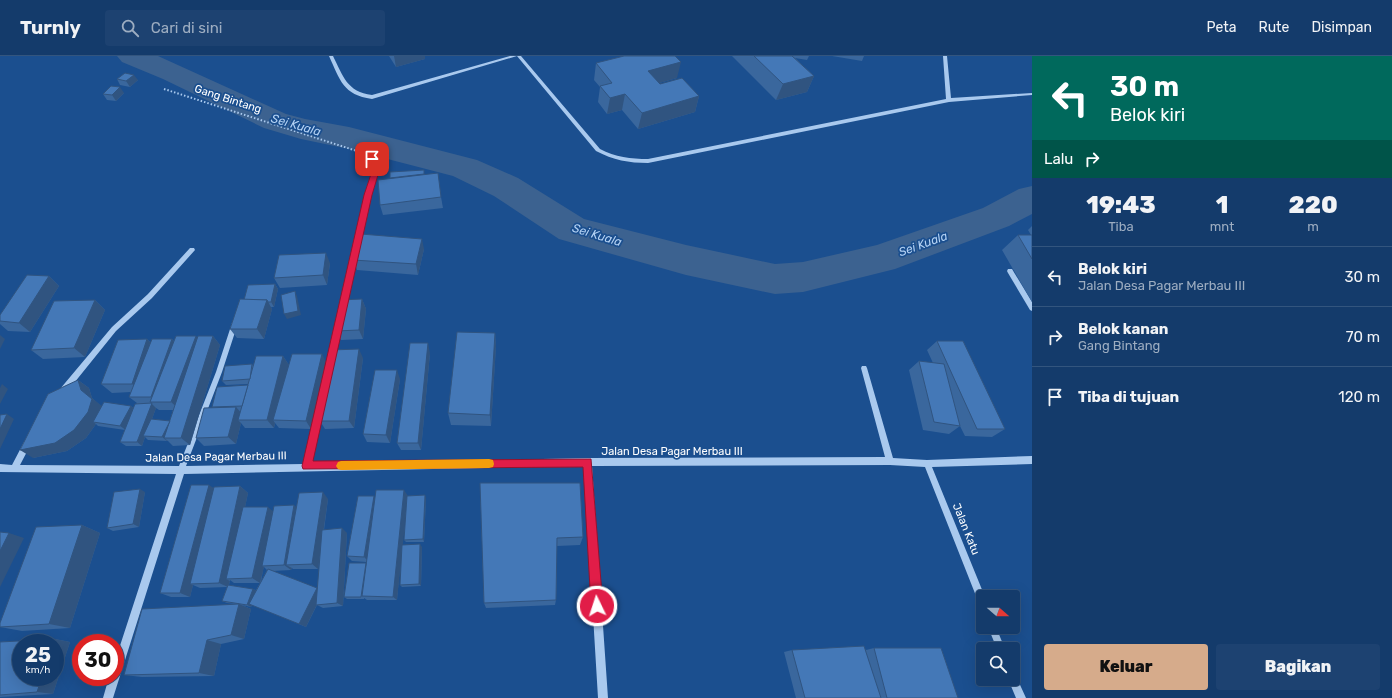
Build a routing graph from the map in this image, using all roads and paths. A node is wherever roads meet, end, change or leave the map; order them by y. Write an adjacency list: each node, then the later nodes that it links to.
1 (331, 56): 2 (street)
2 (515, 56)
3 (519, 56): 7 (street)
4 (945, 56): 7 (street)
5 (164, 89): 8 (path, Gang Bintang)
6 (1032, 94): 7 (street)
7 (949, 100)
8 (372, 159): 20 (street)
9 (192, 250): 14 (street)
10 (1010, 271): 11 (street)
11 (1032, 308)
12 (238, 314): 23 (street)
13 (864, 368): 17 (street)
14 (60, 396)
15 (31, 436): 21 (street)
16 (1032, 460): 19 (street, Jalan Desa Pagar Merbau III)
17 (890, 461): 18 (street, Jalan Desa Pagar Merbau III); 19 (street, Jalan Desa Pagar Merbau III)
18 (588, 462): 20 (street, Jalan Desa Pagar Merbau III); 29 (street)
19 (927, 464): 24 (street, Jalan Katu)
20 (307, 466): 23 (street, Jalan Desa Pagar Merbau III)
21 (15, 467): 22 (street, Jalan Desa Pagar Merbau III); 23 (street, Jalan Desa Pagar Merbau III)
22 (0, 468)
23 (181, 470): 25 (street)
24 (977, 590)
25 (124, 648)
26 (112, 686): 28 (street)
27 (1016, 686): 30 (street)
28 (108, 698)
29 (604, 698)
30 (1021, 698)

